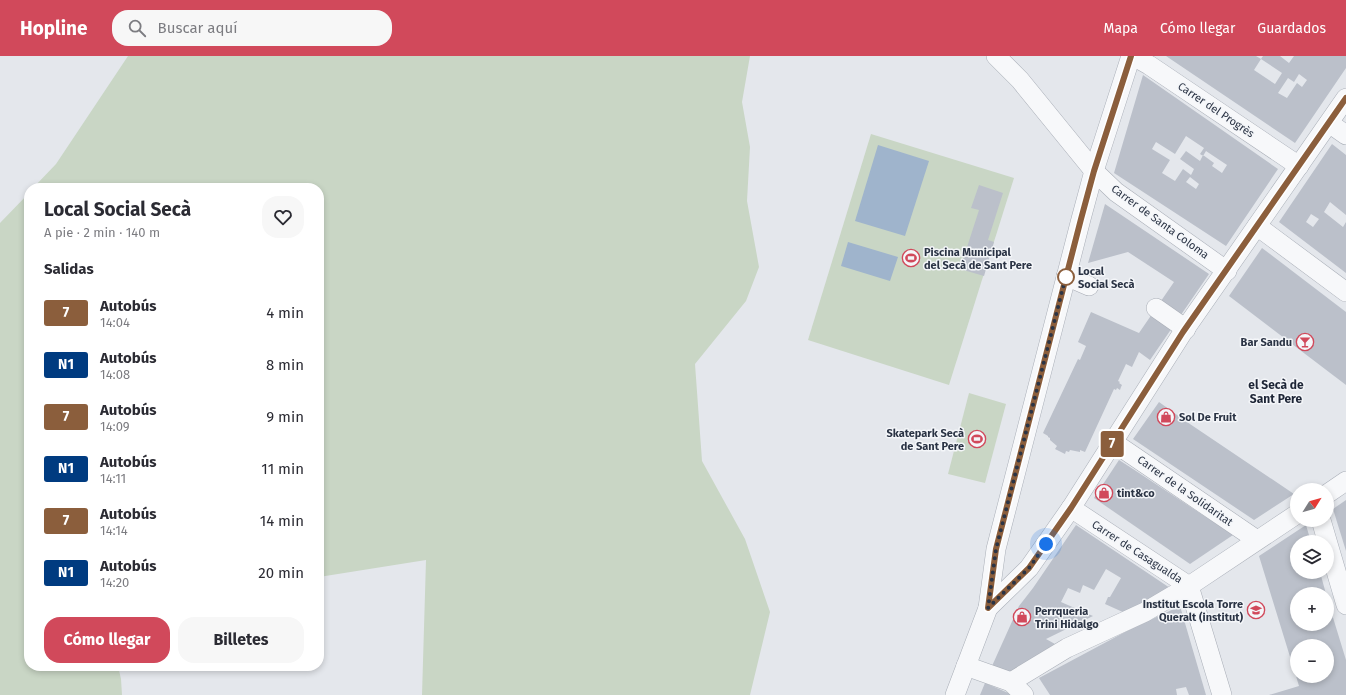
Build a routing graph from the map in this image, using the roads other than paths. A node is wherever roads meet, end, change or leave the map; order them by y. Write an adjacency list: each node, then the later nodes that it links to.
1 (996, 56): 7 (street, Carrer de Santa Coloma)
2 (1132, 56): 6 (street, Carrer del Progrès); 7 (street)
3 (1346, 98): 4 (street)
4 (1329, 123): 5 (street); 6 (street)
5 (1346, 135)
6 (1299, 166): 8 (street)
7 (1094, 171): 9 (street, Carrer de Santa Coloma); 10 (street)
8 (1257, 226): 9 (street); 12 (street)
9 (1227, 271): 14 (street)
10 (1066, 276): 11 (street); 24 (street)
11 (1090, 286)
12 (1346, 292)
13 (1156, 308): 14 (street)
14 (1186, 329): 15 (street)
15 (1113, 442): 18 (street); 21 (street, Carrer de la Solidaritat)
16 (1346, 482): 17 (street)
17 (1334, 490)
18 (1071, 508): 22 (street, Carrer de Casagualda); 24 (street)
19 (1290, 519): 21 (street)
20 (1323, 527): 23 (street)
21 (1257, 540): 22 (street)
22 (1189, 586): 26 (street); 29 (street, Carrer de Casagualda)
23 (1346, 604)
24 (988, 608): 25 (street)
25 (966, 666): 26 (street); 27 (street)
26 (1010, 682): 28 (street)
27 (955, 695)
28 (1024, 695)
29 (1222, 695)

